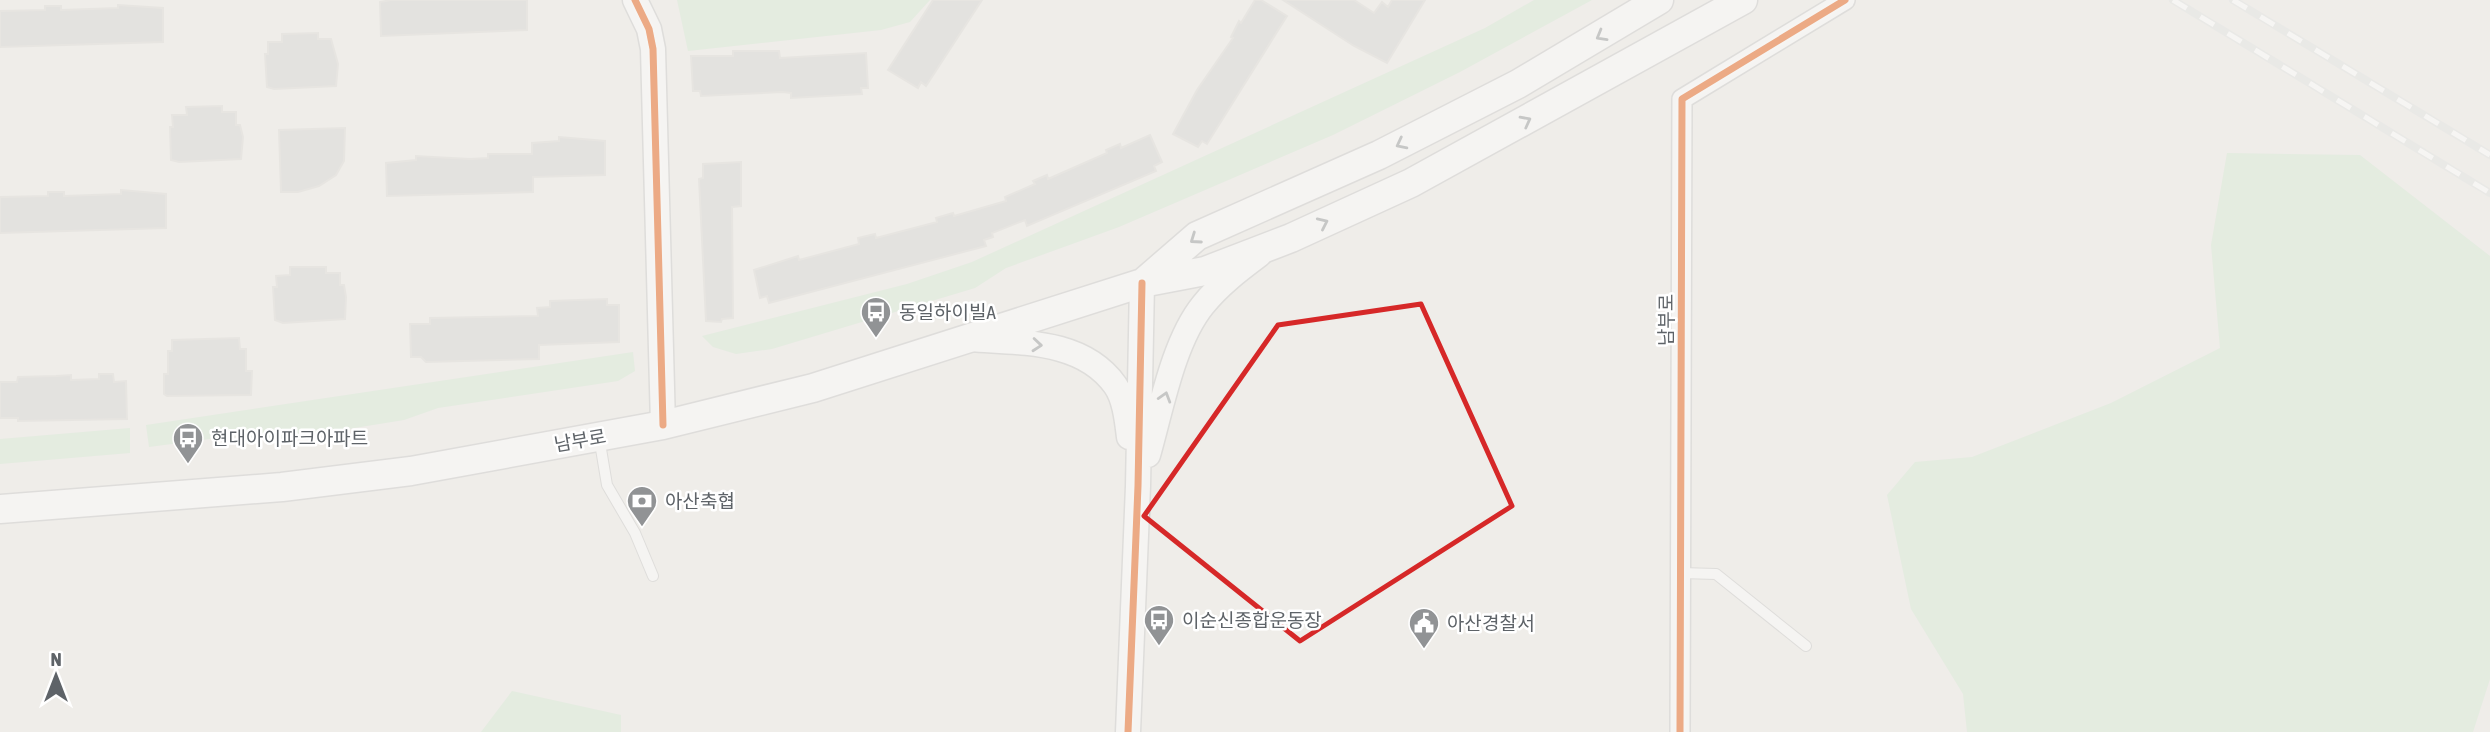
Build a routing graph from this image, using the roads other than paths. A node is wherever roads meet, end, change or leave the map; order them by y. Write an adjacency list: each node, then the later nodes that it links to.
1 (635, 0): 8 (street)
2 (1659, 0): 6 (main road, 남부로, one-way to 6)
3 (1743, 0): 5 (main road, 남부로, one-way to 3)
4 (1846, 0): 12 (street, 남부로)
5 (1272, 245): 6 (main road, 남부로); 10 (street, one-way to 5)
6 (1142, 283): 7 (main road, 남부로); 10 (street)
7 (970, 339): 8 (main road, 남부로); 10 (street, one-way to 10)
8 (663, 425): 9 (main road, 남부로)
9 (599, 437): 11 (main road, 남부로); 13 (lane)
10 (1138, 486): 15 (street)
11 (0, 509)
12 (1681, 573): 14 (lane); 16 (street, 남부로)
13 (653, 576)
14 (1806, 646)
15 (1128, 732)
16 (1680, 732)

